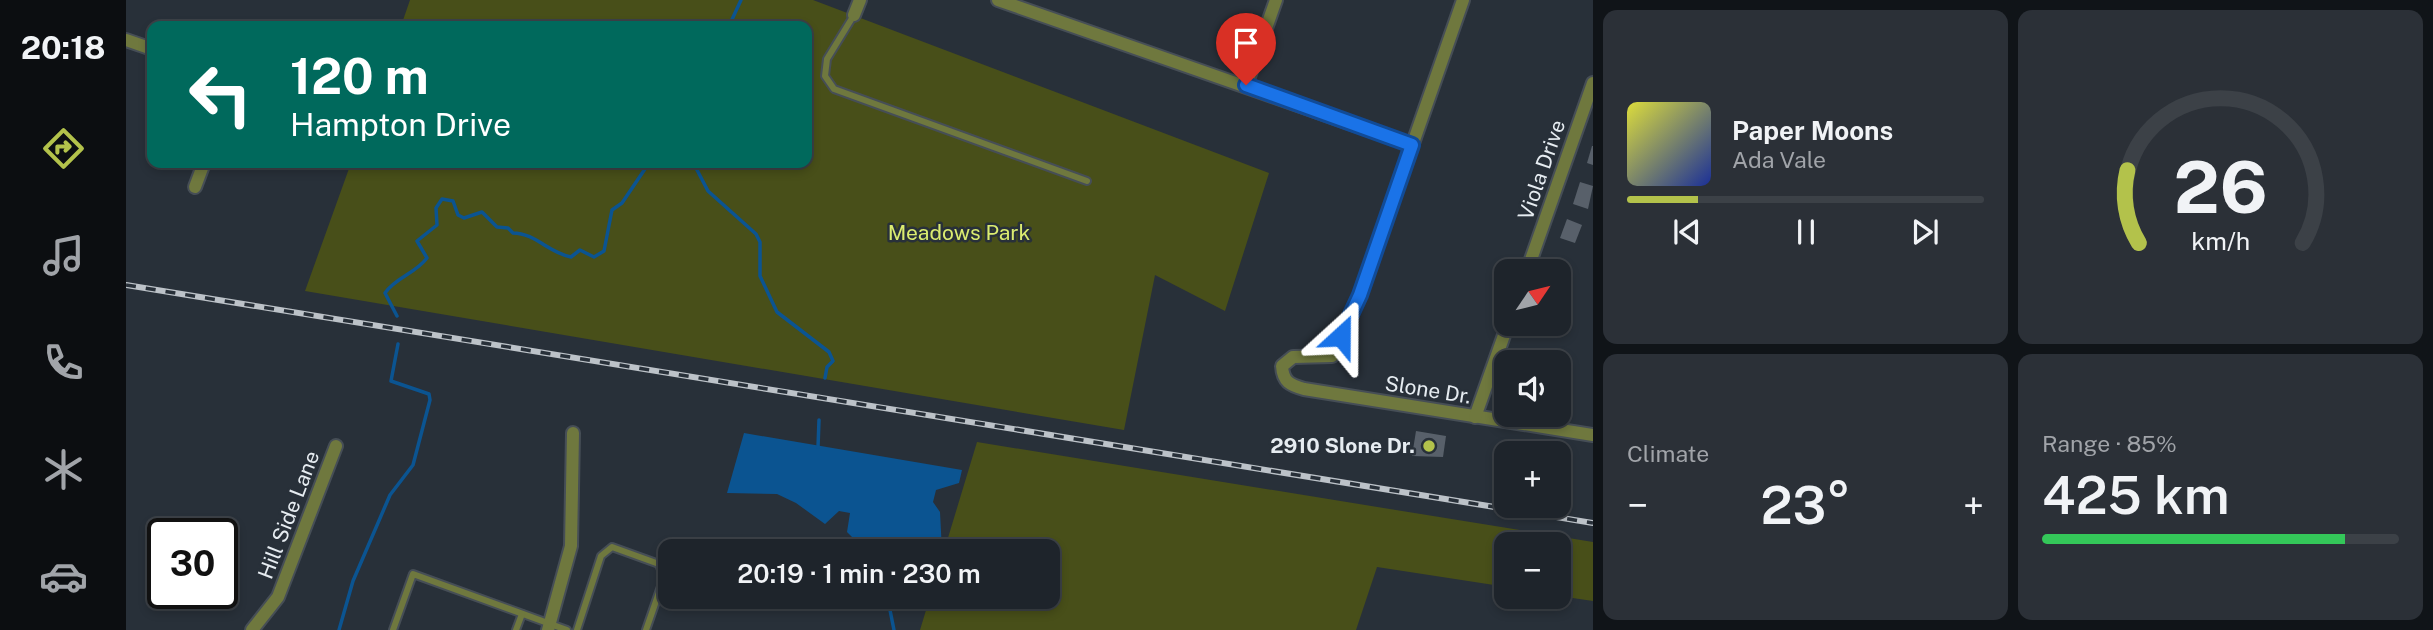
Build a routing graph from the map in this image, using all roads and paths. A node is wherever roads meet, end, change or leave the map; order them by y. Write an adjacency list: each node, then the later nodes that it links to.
1 (860, 0): 5 (street)
2 (998, 0): 9 (street)
3 (1276, 0): 9 (street)
4 (1463, 0): 10 (street)
5 (854, 15): 12 (lane)
6 (126, 40): 7 (street)
7 (147, 48)
8 (1593, 82): 14 (street, Viola Drive)
9 (1246, 85): 10 (street)
10 (1412, 145): 16 (street, Slone Dr.)
11 (202, 168): 13 (street)
12 (1087, 181)
13 (194, 187)
14 (1531, 259)
15 (1504, 336): 16 (street)
16 (1475, 417): 18 (street, Slone Dr.)
17 (573, 433): 21 (street)
18 (1593, 435)
19 (335, 446): 22 (street, Hill Side Lane)
20 (522, 614): 21 (lane); 23 (lane); 24 (lane)
21 (549, 627): 25 (lane)
22 (252, 630)
23 (393, 630)
24 (516, 630)
25 (567, 630)
26 (577, 630): 27 (lane)
27 (646, 630)

